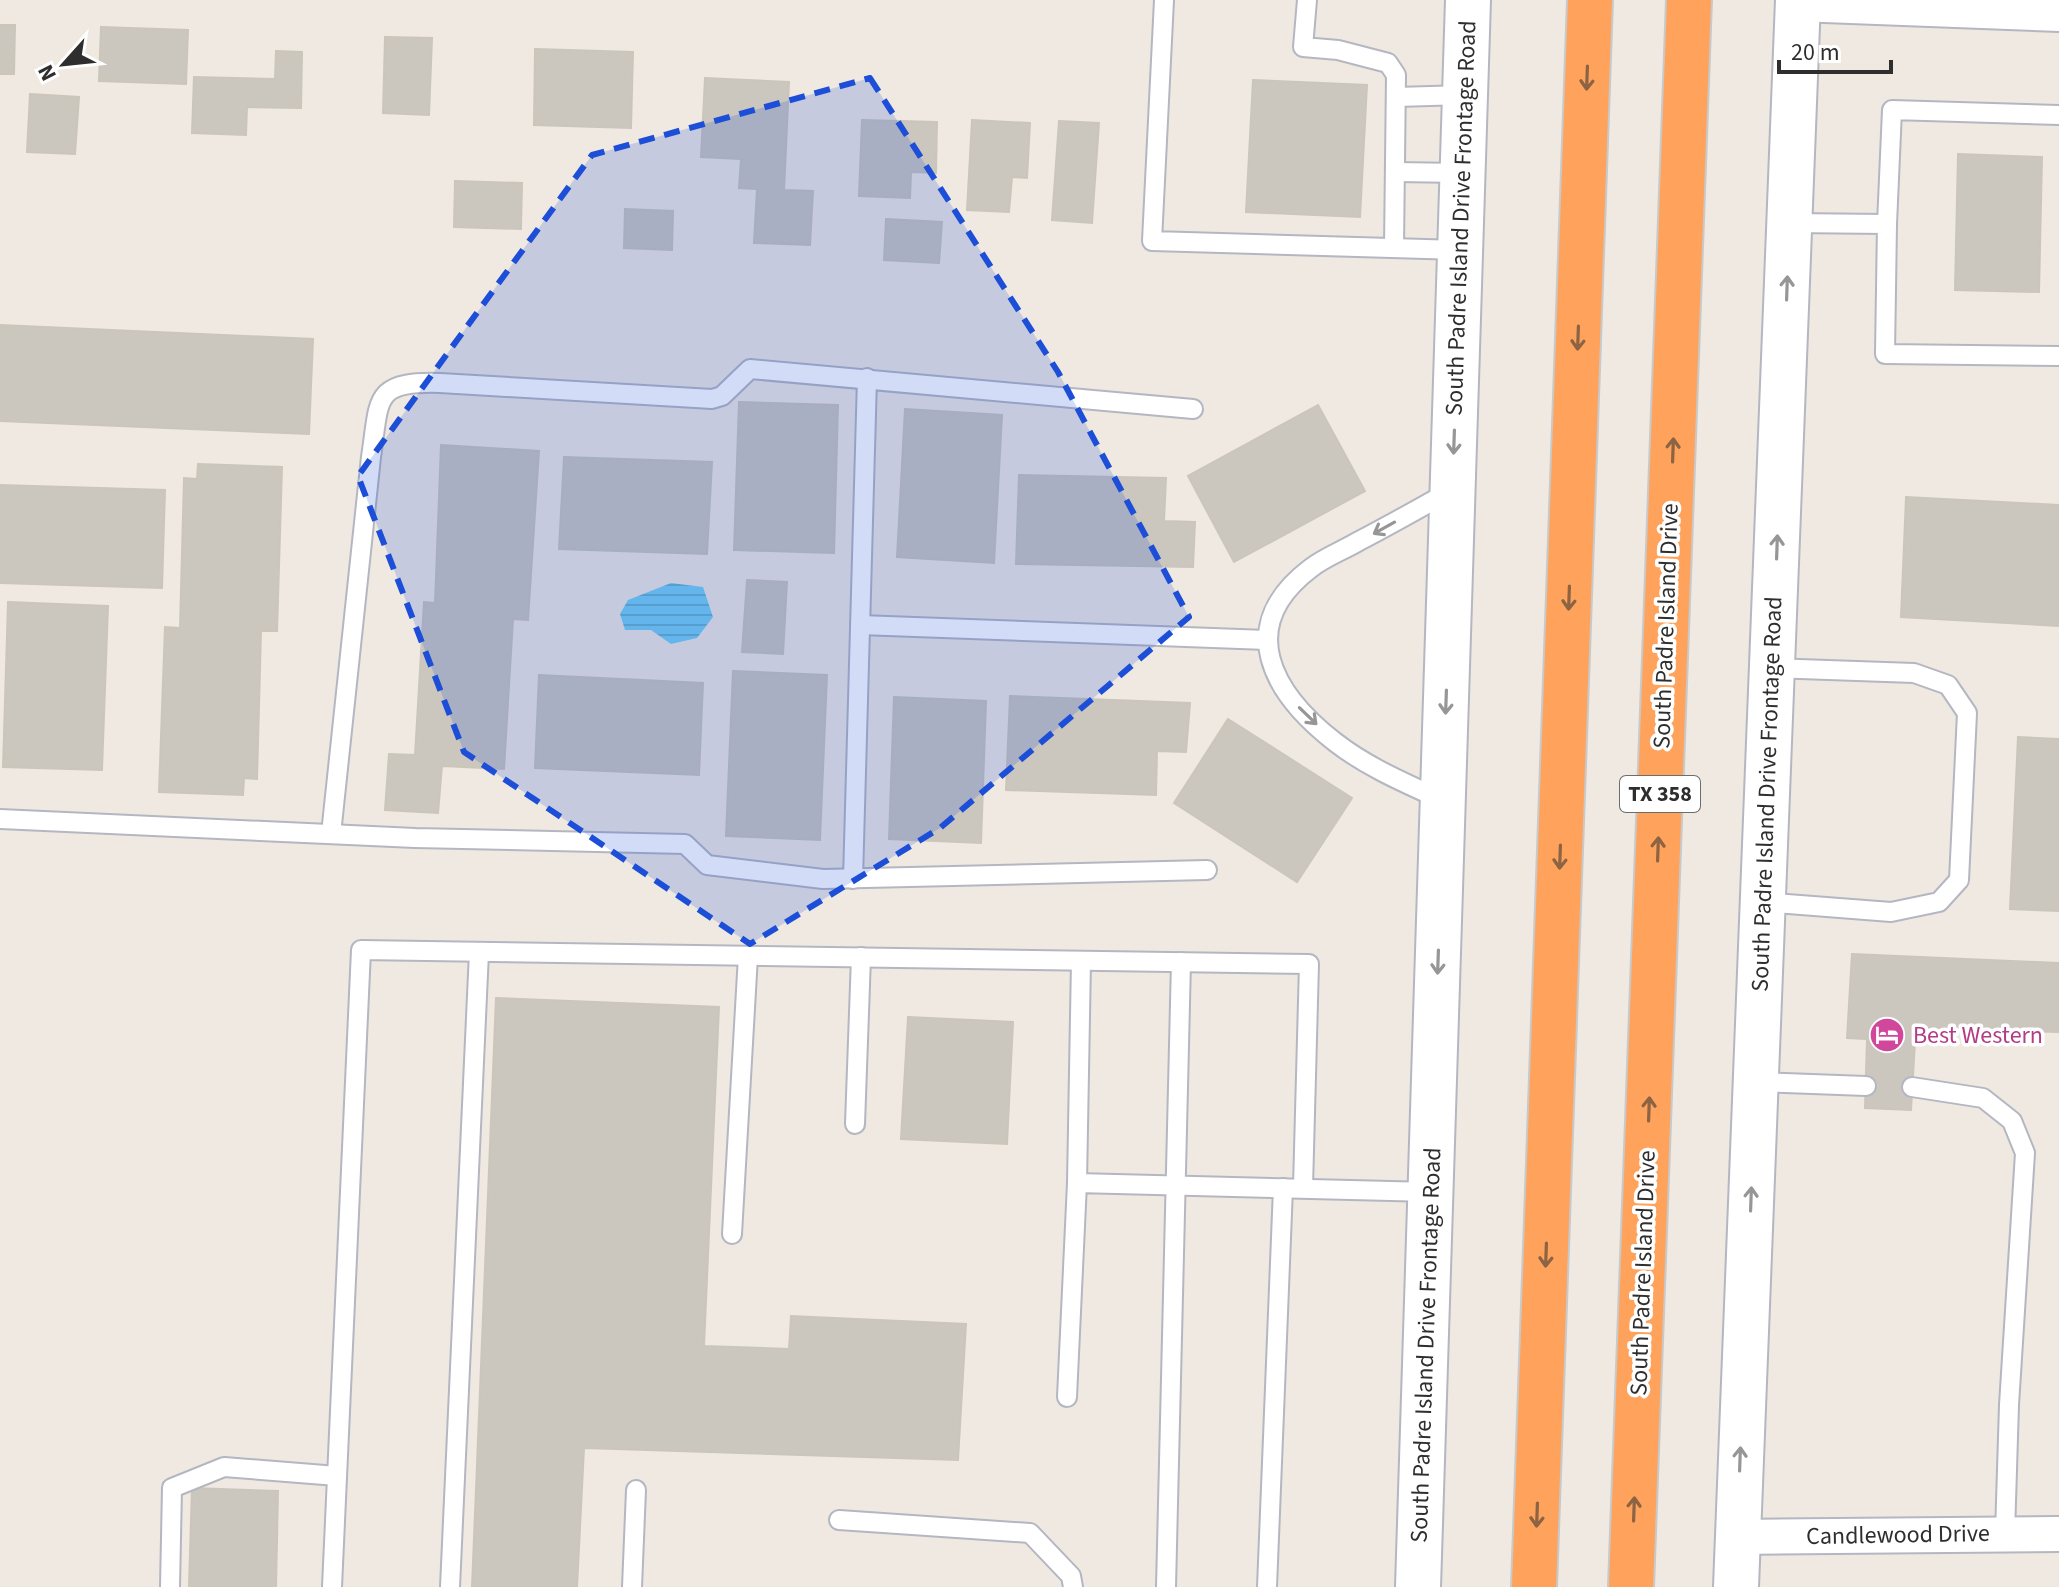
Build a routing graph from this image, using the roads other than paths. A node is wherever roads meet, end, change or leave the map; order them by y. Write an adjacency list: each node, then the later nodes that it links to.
1 (1164, 0): 17 (lane)
2 (1307, 0): 11 (lane)
3 (1468, 0): 10 (main road, South Padre Island Drive Frontage Road)
4 (1590, 0): 62 (highway, one-way to 62)
5 (1689, 0): 63 (highway, South Padre Island Drive / TX 358, one-way to 5)
6 (1798, 2): 7 (street); 15 (main road, South Padre Island Drive Frontage Road)
7 (1916, 4): 8 (street)
8 (2022, 6): 9 (street)
9 (2059, 14)
10 (1465, 95): 11 (lane); 14 (main road, South Padre Island Drive Frontage Road)
11 (1396, 97): 13 (lane)
12 (2059, 115): 16 (lane)
13 (1395, 172): 14 (lane); 17 (lane)
14 (1462, 173): 18 (main road, South Padre Island Drive Frontage Road)
15 (1789, 223): 16 (lane); 25 (main road, South Padre Island Drive Frontage Road, one-way to 15)
16 (1887, 224): 19 (lane)
17 (1394, 247): 18 (lane)
18 (1460, 250): 22 (main road, South Padre Island Drive Frontage Road, one-way to 22)
19 (2059, 356)
20 (867, 378): 21 (lane); 23 (lane); 28 (lane)
21 (1193, 409)
22 (1452, 489): 24 (lane, one-way to 24); 26 (main road, South Padre Island Drive Frontage Road, one-way to 26)
23 (860, 625): 24 (lane); 30 (lane)
24 (1267, 640): 26 (lane, one-way to 26)
25 (1772, 668): 31 (main road, South Padre Island Drive Frontage Road); 31 (lane)
26 (1443, 800): 45 (main road, South Padre Island Drive Frontage Road, one-way to 45)
27 (0, 819): 28 (lane)
28 (331, 834): 30 (lane)
29 (1207, 870): 30 (lane)
30 (853, 879)
31 (1762, 902): 37 (main road, South Padre Island Drive Frontage Road)
32 (479, 952): 33 (lane); 48 (lane); 56 (lane)
33 (748, 956): 34 (lane); 46 (lane)
34 (861, 957): 35 (lane); 40 (lane)
35 (1081, 961): 36 (lane); 41 (lane)
36 (1181, 962): 42 (lane); 43 (lane)
37 (1755, 1082): 38 (lane); 53 (main road, South Padre Island Drive Frontage Road, one-way to 37)
38 (1866, 1086)
39 (1912, 1087): 51 (lane)
40 (855, 1124)
41 (1077, 1183): 42 (lane); 47 (lane)
42 (1177, 1186): 44 (lane); 59 (lane)
43 (1303, 1187): 44 (lane); 45 (lane)
44 (1283, 1188): 60 (lane)
45 (1431, 1192): 61 (main road, South Padre Island Drive Frontage Road)
46 (732, 1234)
47 (1067, 1397)
48 (337, 1476): 54 (lane); 55 (lane)
49 (636, 1490): 57 (lane)
50 (839, 1520): 58 (lane)
51 (2005, 1534): 52 (street, Candlewood Drive); 53 (street, Candlewood Drive)
52 (2059, 1534)
53 (1737, 1537): 64 (main road, South Padre Island Drive Frontage Road)
54 (170, 1587)
55 (332, 1587)
56 (450, 1587)
57 (632, 1587)
58 (1073, 1587)
59 (1166, 1587)
60 (1267, 1587)
61 (1418, 1587)
62 (1534, 1587)
63 (1631, 1587)
64 (1736, 1587)

